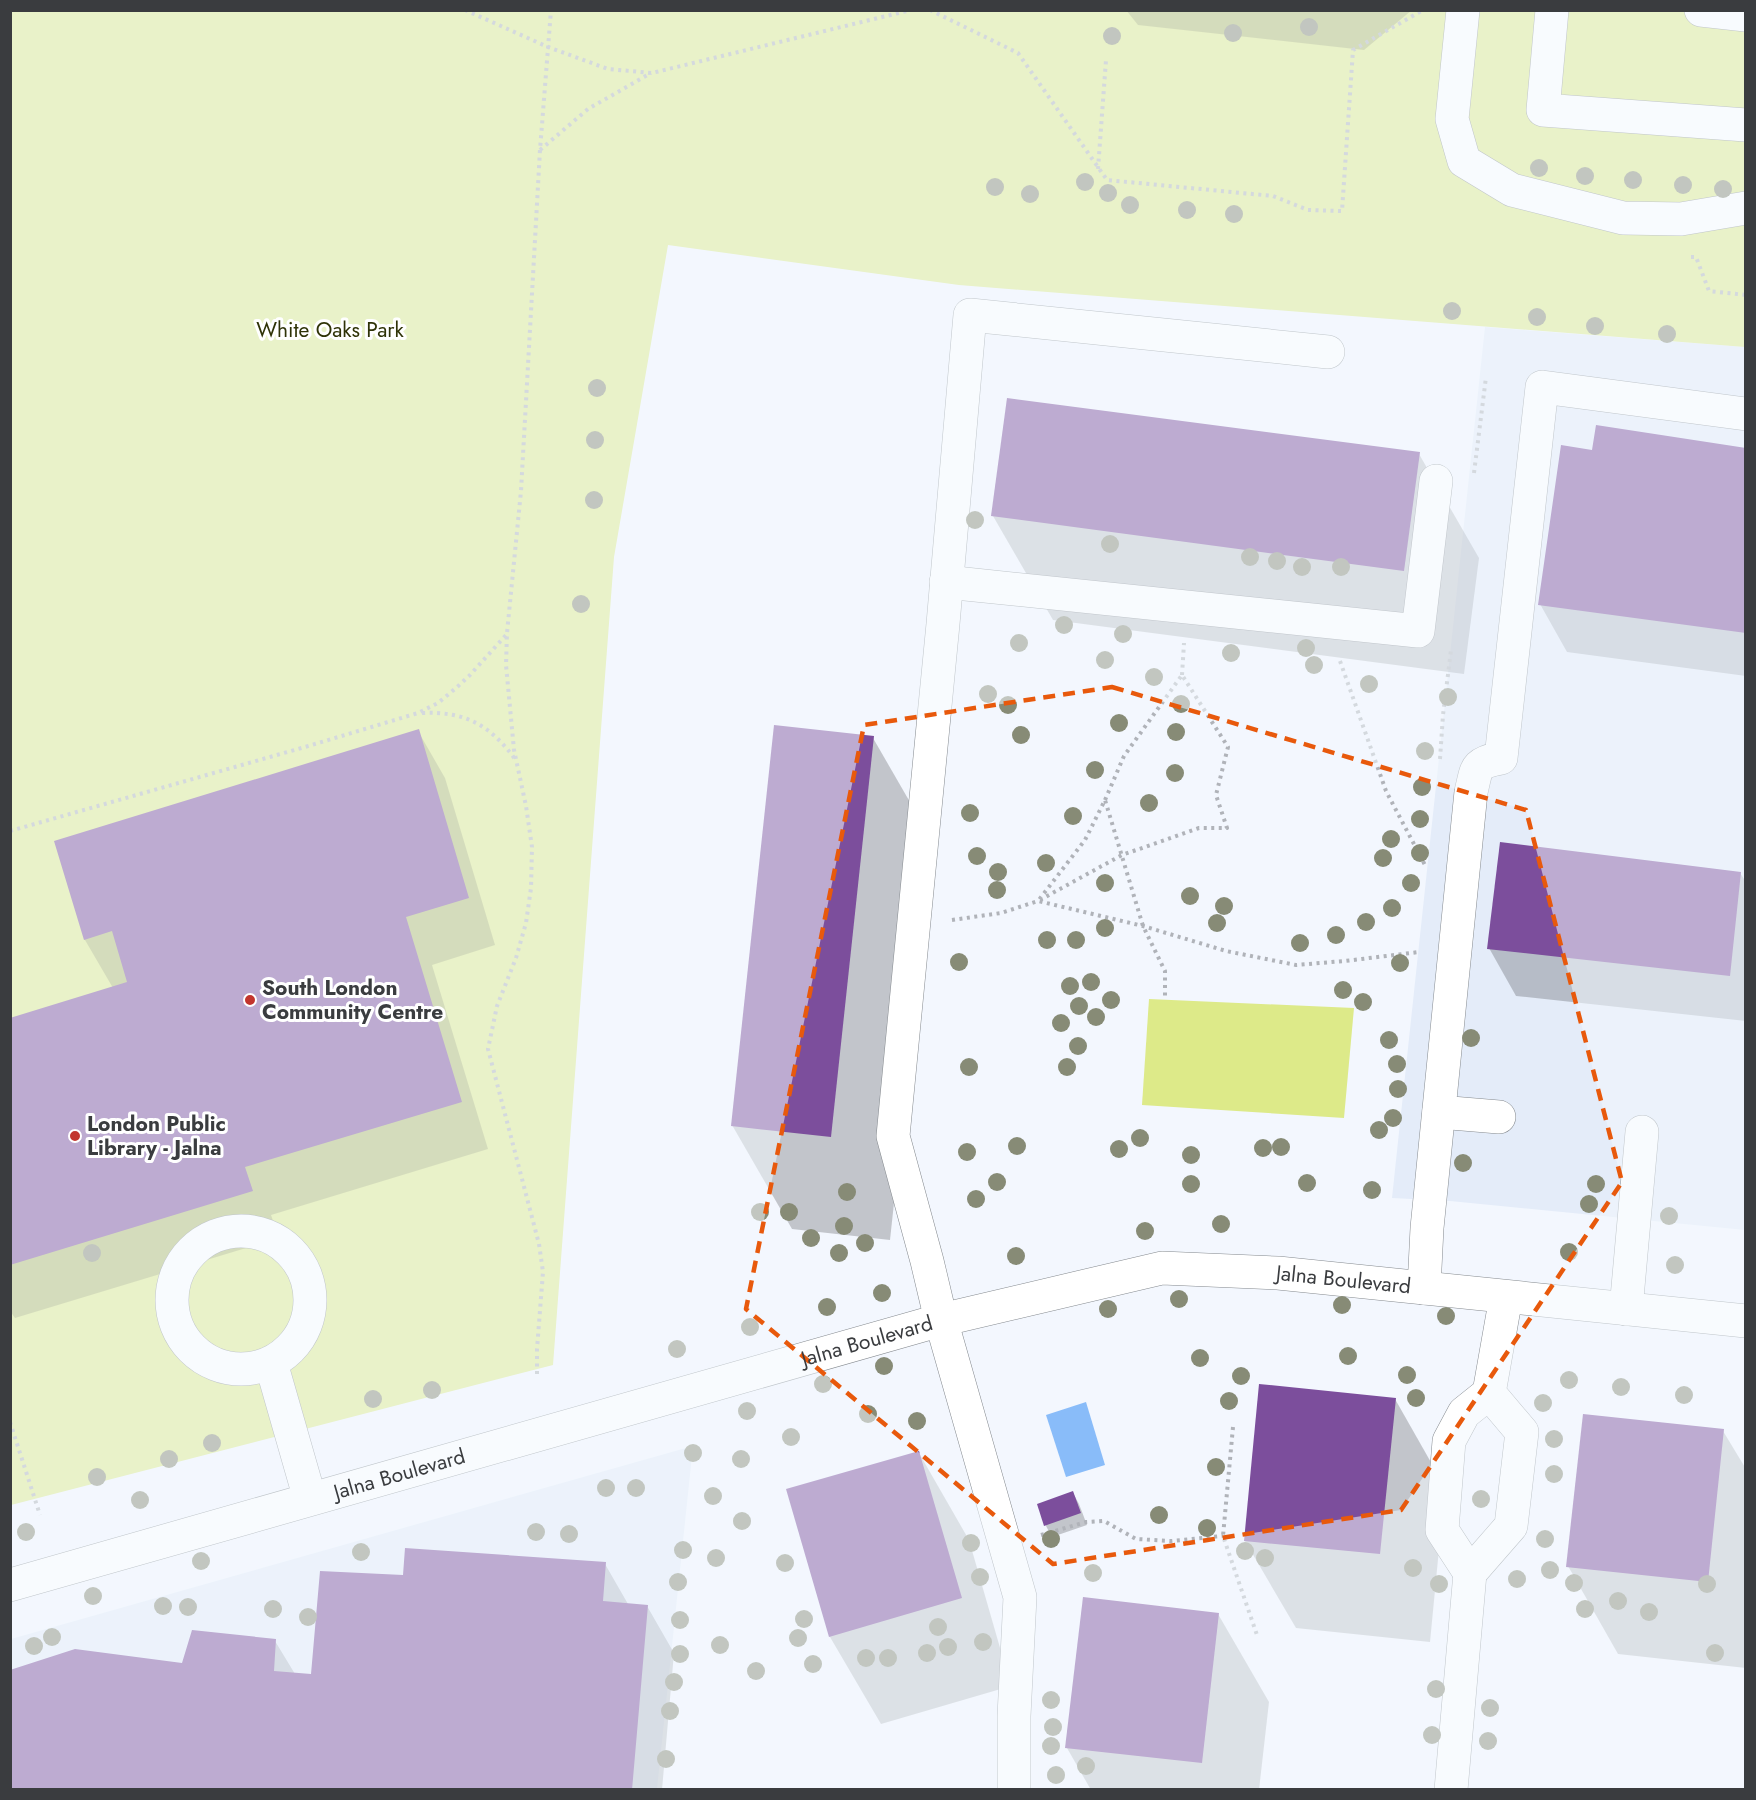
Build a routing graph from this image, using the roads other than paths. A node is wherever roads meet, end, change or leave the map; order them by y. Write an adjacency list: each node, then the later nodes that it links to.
1 (1463, 10): 6 (street)
2 (1552, 10): 5 (street)
3 (1701, 10): 4 (street)
4 (1746, 15)
5 (1746, 125)
6 (1746, 208)
7 (1328, 352): 10 (street)
8 (1746, 414): 11 (street)
9 (1436, 481): 10 (street)
10 (946, 582): 17 (street)
11 (1439, 1112): 12 (street); 14 (street)
12 (1499, 1118)
13 (1642, 1132): 16 (street)
14 (1424, 1288): 15 (street, Jalna Boulevard); 17 (street, Jalna Boulevard)
15 (1506, 1296): 16 (street, Jalna Boulevard); 20 (street)
16 (1626, 1309): 18 (street, Jalna Boulevard)
17 (941, 1320): 21 (street, Jalna Boulevard); 24 (street)
18 (1746, 1321)
19 (271, 1363): 19 (street); 21 (street)
20 (1489, 1393): 22 (street); 22 (street)
21 (310, 1499): 23 (street, Jalna Boulevard)
22 (1470, 1573): 25 (street)
23 (14, 1587)
24 (1014, 1790)
25 (1451, 1790)

